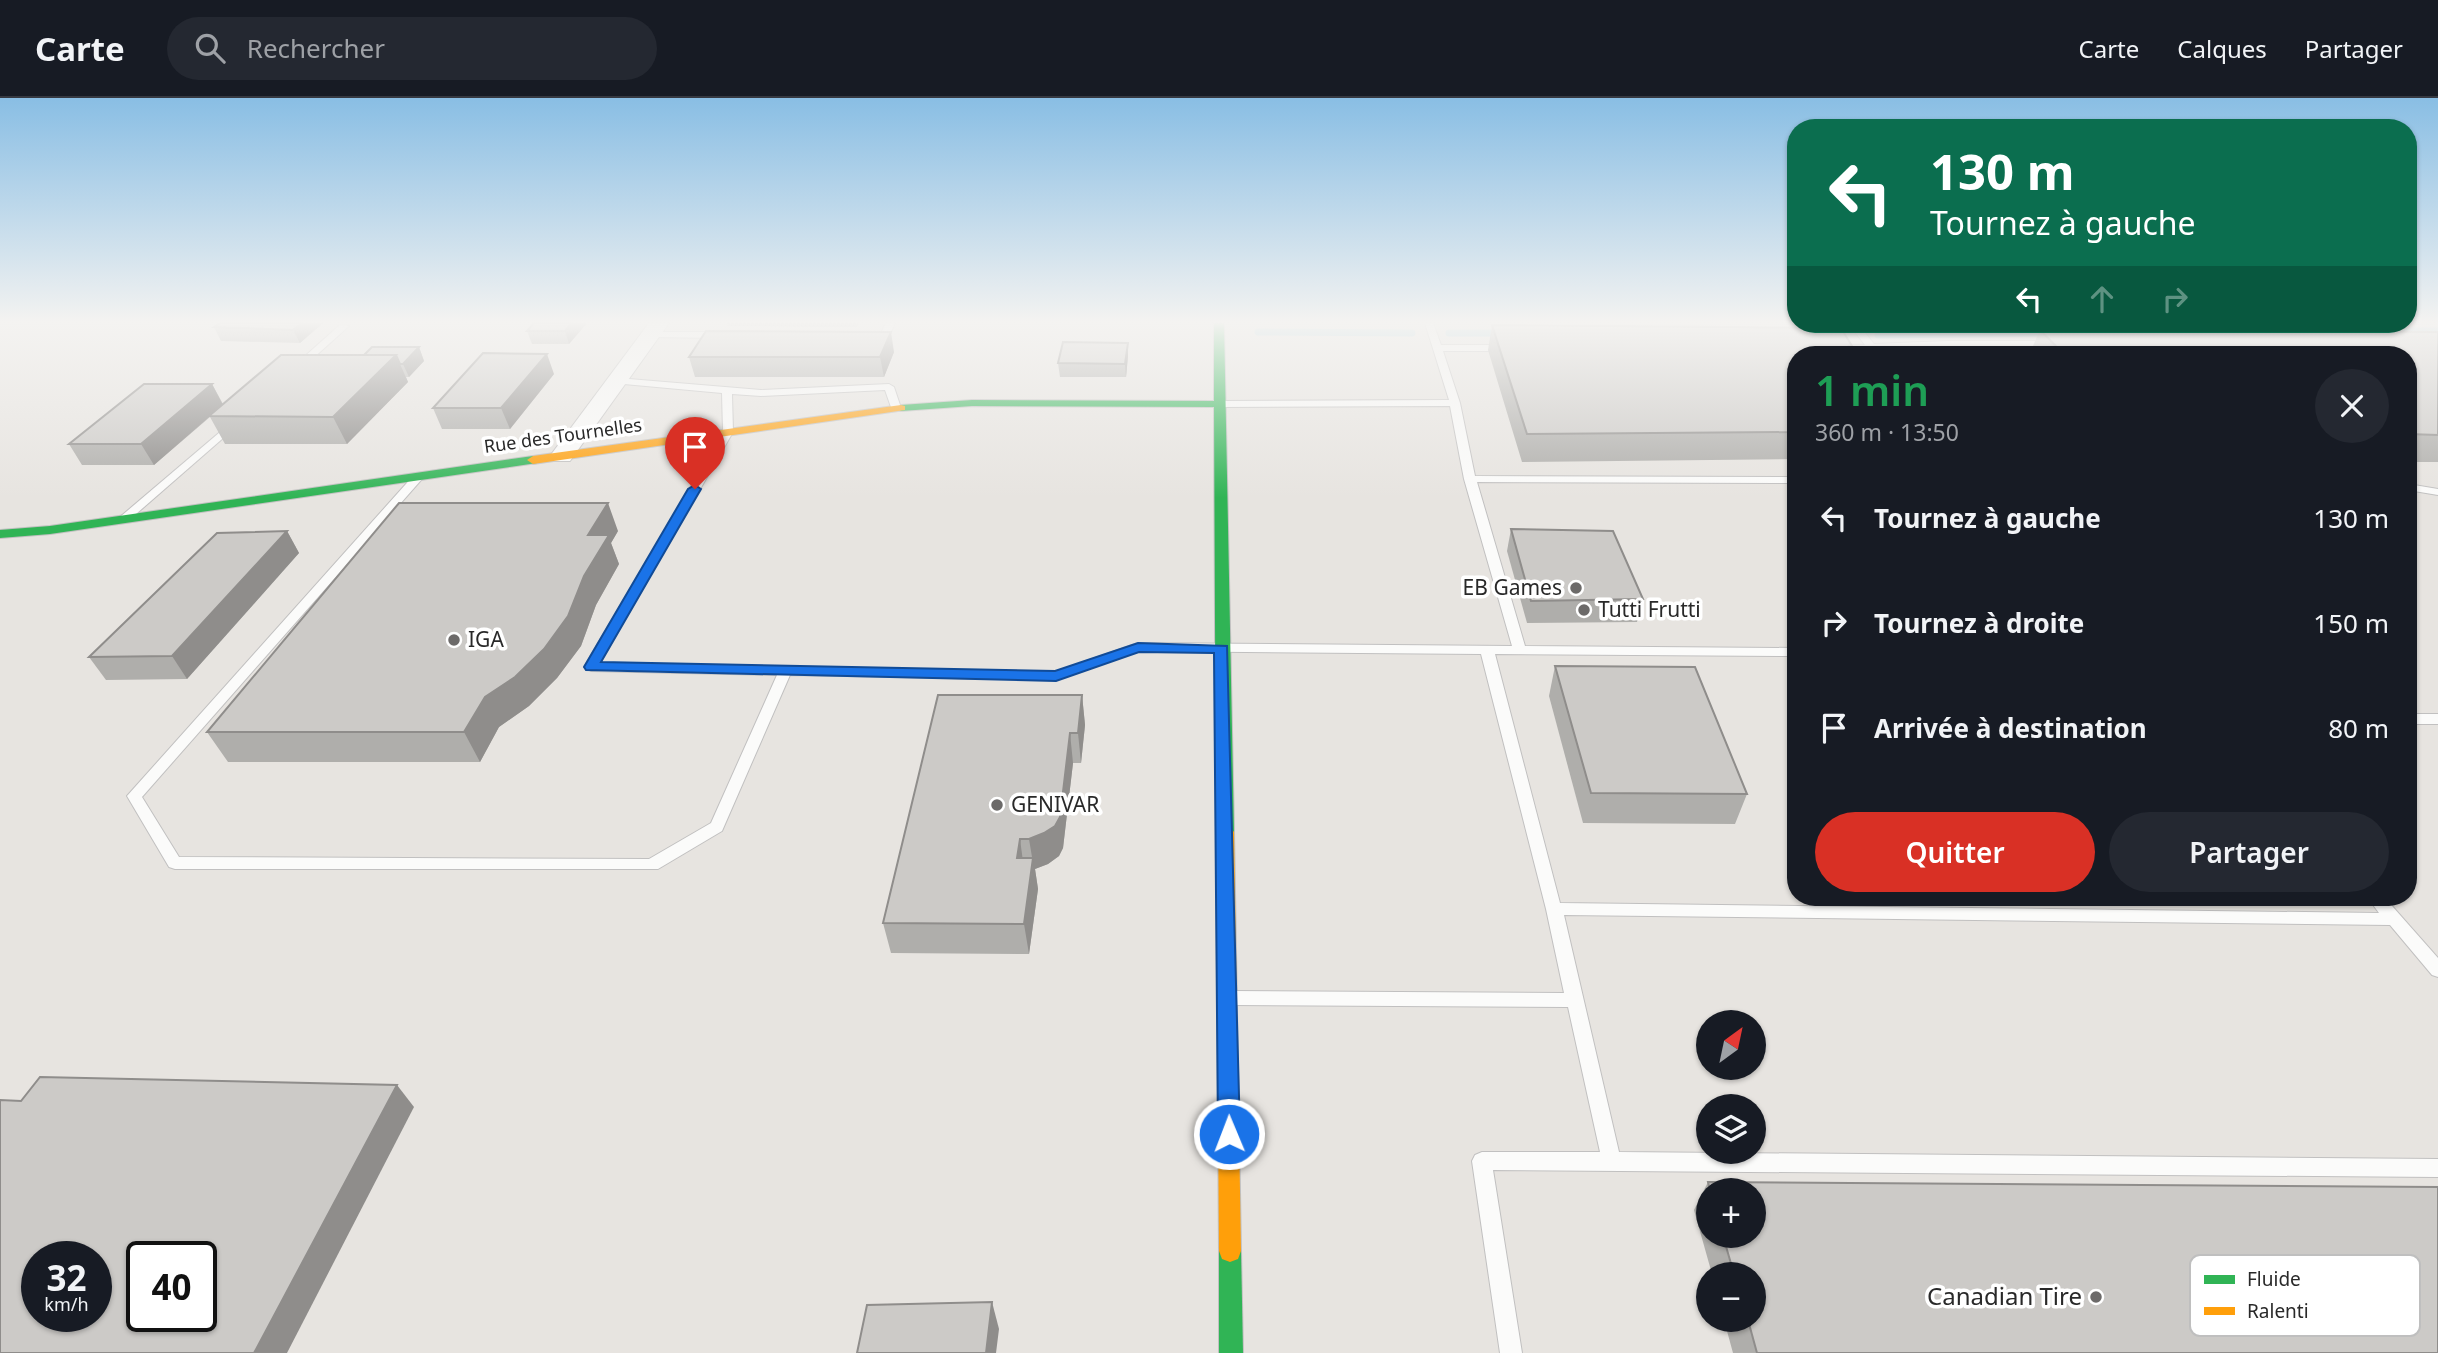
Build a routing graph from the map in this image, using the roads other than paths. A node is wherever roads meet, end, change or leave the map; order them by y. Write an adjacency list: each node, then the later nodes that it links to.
1 (617, 381): 11 (street)
2 (624, 382): 5 (lane)
3 (1218, 382): 7 (street)
4 (1448, 382): 6 (lane)
5 (727, 390): 8 (lane); 10 (lane)
6 (1455, 403): 7 (lane); 13 (lane)
7 (1218, 404): 8 (street, Rue des Tournelles); 19 (street)
8 (896, 408): 10 (street, Rue des Tournelles)
9 (245, 414): 17 (lane)
10 (728, 432): 11 (street, Rue des Tournelles); 23 (lane)
11 (562, 456): 12 (street, Rue des Tournelles)
12 (418, 477): 17 (street, Rue des Tournelles); 23 (lane)
13 (1471, 479): 14 (lane); 21 (lane)
14 (1787, 480)
15 (2417, 488): 16 (lane)
16 (2438, 492)
17 (123, 520): 18 (street, Rue des Tournelles)
18 (0, 534)
19 (1221, 649): 20 (lane); 23 (lane); 30 (street)
20 (1487, 650): 21 (lane); 27 (lane)
21 (1520, 650): 22 (lane)
22 (1787, 652)
23 (785, 671)
24 (2417, 719): 25 (lane)
25 (2438, 719)
26 (2381, 906): 28 (lane)
27 (1554, 909): 28 (lane); 31 (lane)
28 (2392, 919): 29 (lane)
29 (2438, 970)
30 (1227, 998): 31 (lane); 34 (street)
31 (1575, 1000): 32 (lane)
32 (1611, 1161): 33 (lane); 35 (lane)
33 (2438, 1168)
34 (1231, 1353)
35 (1511, 1353)

